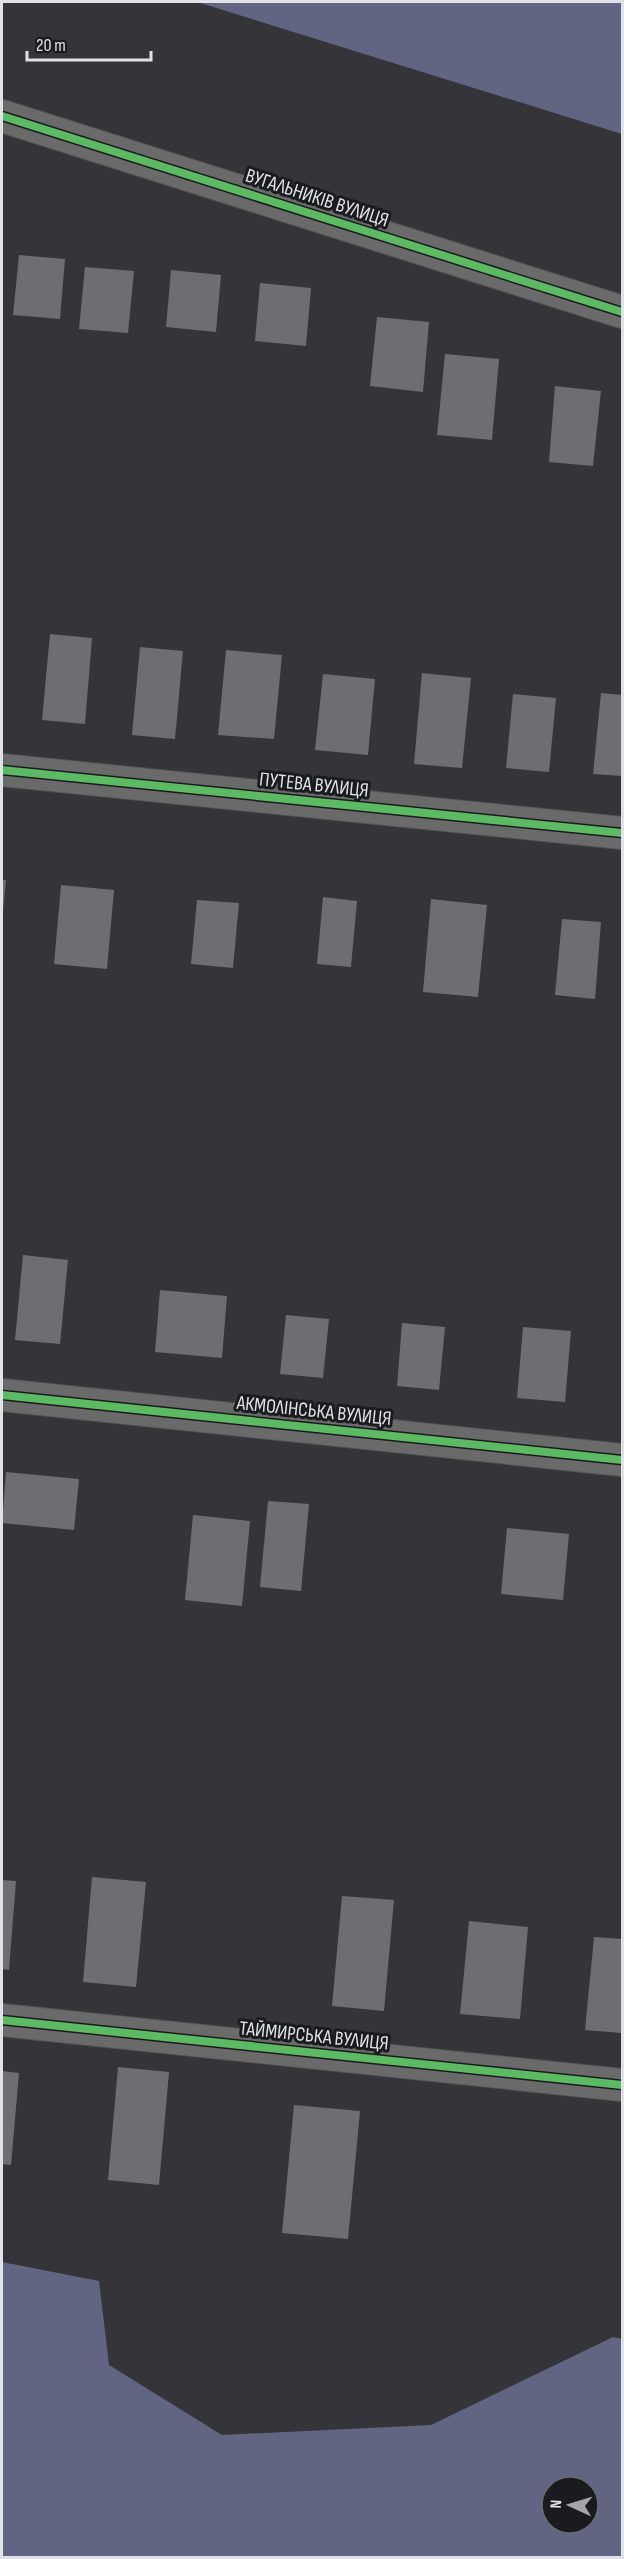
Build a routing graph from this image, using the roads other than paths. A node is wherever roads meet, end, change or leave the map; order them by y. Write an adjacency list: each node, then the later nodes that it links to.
1 (2, 116): 2 (street, ВУГАЛЬНИКІВ ВУЛИЦЯ)
2 (622, 312)
3 (2, 770): 4 (street, ПУТЕВА ВУЛИЦЯ)
4 (622, 832)
5 (2, 1395): 6 (street, АКМОЛIНСЬКА ВУЛИЦЯ)
6 (622, 1460)
7 (2, 2020): 8 (street, ТАЙМИРСЬКА ВУЛИЦЯ)
8 (622, 2085)

